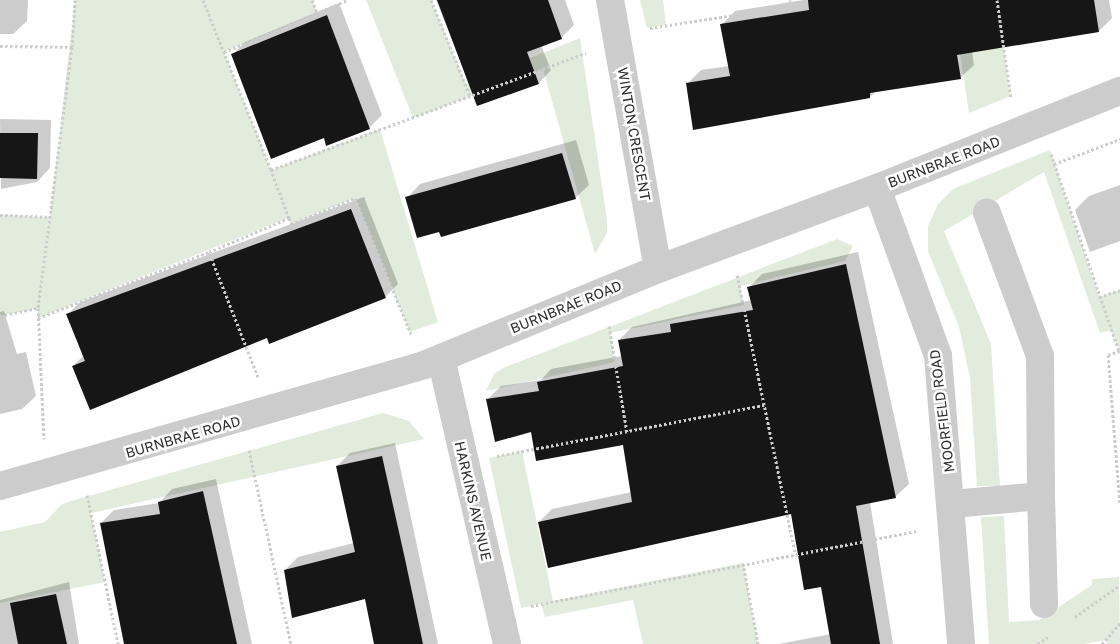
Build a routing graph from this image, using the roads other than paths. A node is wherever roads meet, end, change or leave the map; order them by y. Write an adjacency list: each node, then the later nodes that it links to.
1 (610, 0): 5 (street, WINTON CRESCENT)
2 (1120, 91): 3 (street, BURNBRAE ROAD)
3 (877, 188): 5 (street, BURNBRAE ROAD); 9 (street, MOORFIELD ROAD)
4 (987, 214): 8 (street)
5 (658, 269): 6 (street, BURNBRAE ROAD)
6 (432, 362): 7 (street, BURNBRAE ROAD); 11 (street, HARKINS AVENUE)
7 (0, 486)
8 (1041, 496): 9 (street); 10 (street)
9 (953, 514): 12 (street, MOORFIELD ROAD)
10 (1044, 604)
11 (507, 644)
12 (961, 644)

